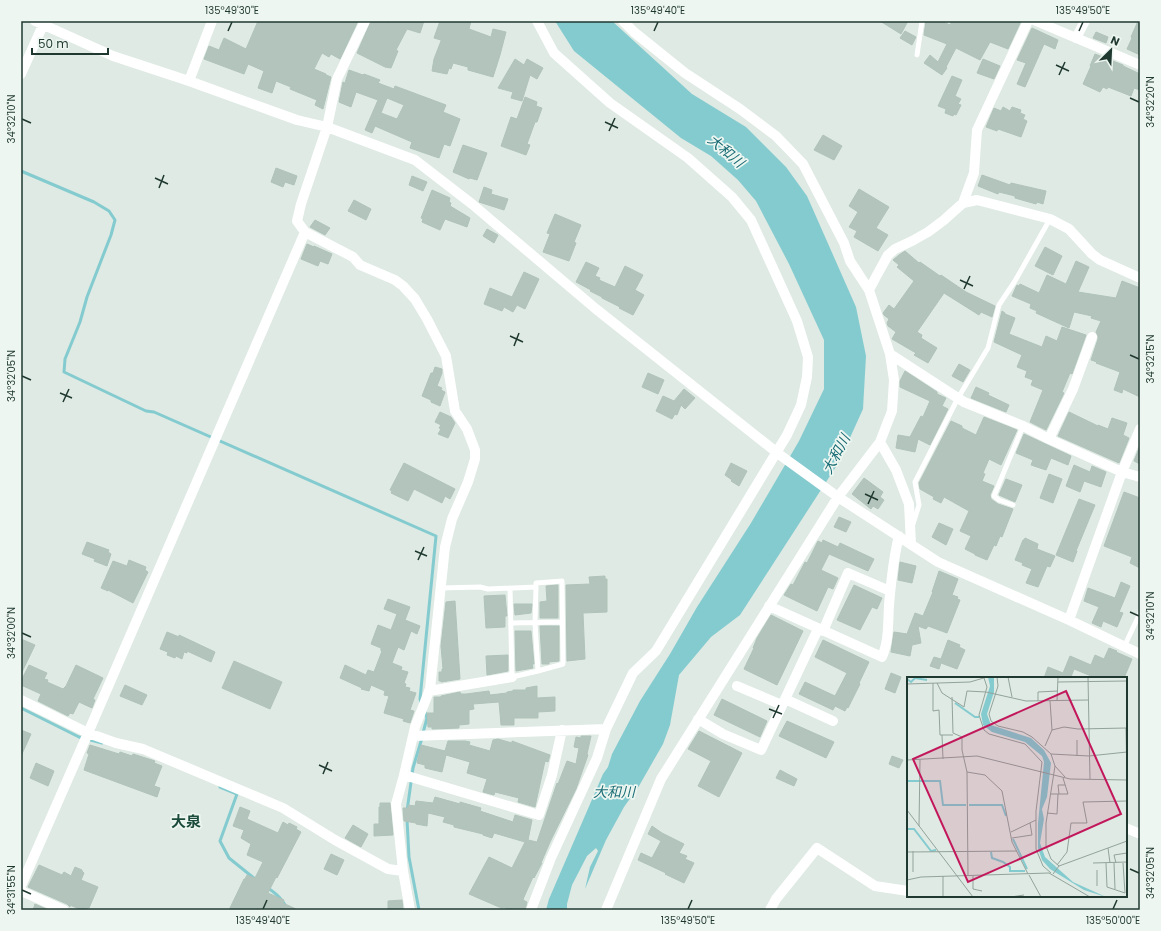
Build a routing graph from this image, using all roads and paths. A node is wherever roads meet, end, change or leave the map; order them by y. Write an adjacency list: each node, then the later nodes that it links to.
1 (212, 21): 14 (street)
2 (365, 21): 15 (street)
3 (537, 21): 28 (street)
4 (623, 21): 20 (street)
5 (922, 21): 11 (lane)
6 (1028, 21): 16 (street)
7 (1036, 21): 10 (street)
8 (1084, 21): 10 (street)
9 (39, 23): 13 (street); 14 (street)
10 (1076, 38): 12 (street)
11 (917, 55)
12 (1140, 65)
13 (21, 74)
14 (189, 81): 15 (street)
15 (327, 127): 18 (street); 28 (street)
16 (963, 203): 17 (street); 20 (street)
17 (1050, 219): 19 (street); 23 (lane)
18 (305, 232): 37 (street); 59 (street)
19 (1140, 278)
20 (870, 290): 22 (street)
21 (1092, 337): 26 (street)
22 (890, 354): 23 (street); 27 (street)
23 (958, 398): 24 (street); 33 (lane)
24 (1023, 426): 26 (street); 32 (lane)
25 (1140, 429): 29 (street)
26 (1049, 439): 29 (street)
27 (880, 442): 31 (street); 33 (street)
28 (778, 453): 31 (street); 57 (street)
29 (1122, 472): 30 (street); 42 (street)
30 (1140, 477)
31 (835, 494): 34 (street); 40 (street)
32 (1014, 505)
33 (911, 532): 35 (street)
34 (899, 536): 35 (street); 39 (street)
35 (911, 544): 42 (street)
36 (536, 587): 38 (lane); 43 (lane); 45 (lane)
37 (440, 588): 38 (lane); 52 (street)
38 (510, 588): 44 (lane)
39 (890, 591): 46 (street); 46 (street)
40 (769, 606): 46 (street); 55 (street)
41 (1140, 613): 47 (lane)
42 (1069, 620): 47 (street)
43 (562, 622): 45 (lane); 49 (lane)
44 (511, 623): 45 (lane); 50 (lane)
45 (535, 623): 49 (lane)
46 (821, 630): 54 (street)
47 (1124, 647): 48 (street)
48 (1140, 654)
49 (538, 671): 50 (lane)
50 (512, 677): 52 (street)
51 (737, 686): 54 (street)
52 (429, 691): 60 (street)
53 (21, 700): 59 (street)
54 (784, 702): 55 (street); 56 (street)
55 (698, 719): 72 (street)
56 (833, 721)
57 (606, 728): 58 (street); 71 (street)
58 (562, 730): 60 (street); 61 (street)
59 (88, 733): 64 (street); 65 (street)
60 (413, 736): 61 (street)
61 (404, 775): 64 (street)
62 (1127, 828): 63 (street)
63 (1140, 834)
64 (403, 871): 70 (street)
65 (21, 886)
66 (21, 891): 68 (street)
67 (907, 891): 73 (street)
68 (53, 908): 69 (street)
69 (64, 910)
70 (410, 910)
71 (531, 910)
72 (606, 910)
73 (770, 910)

